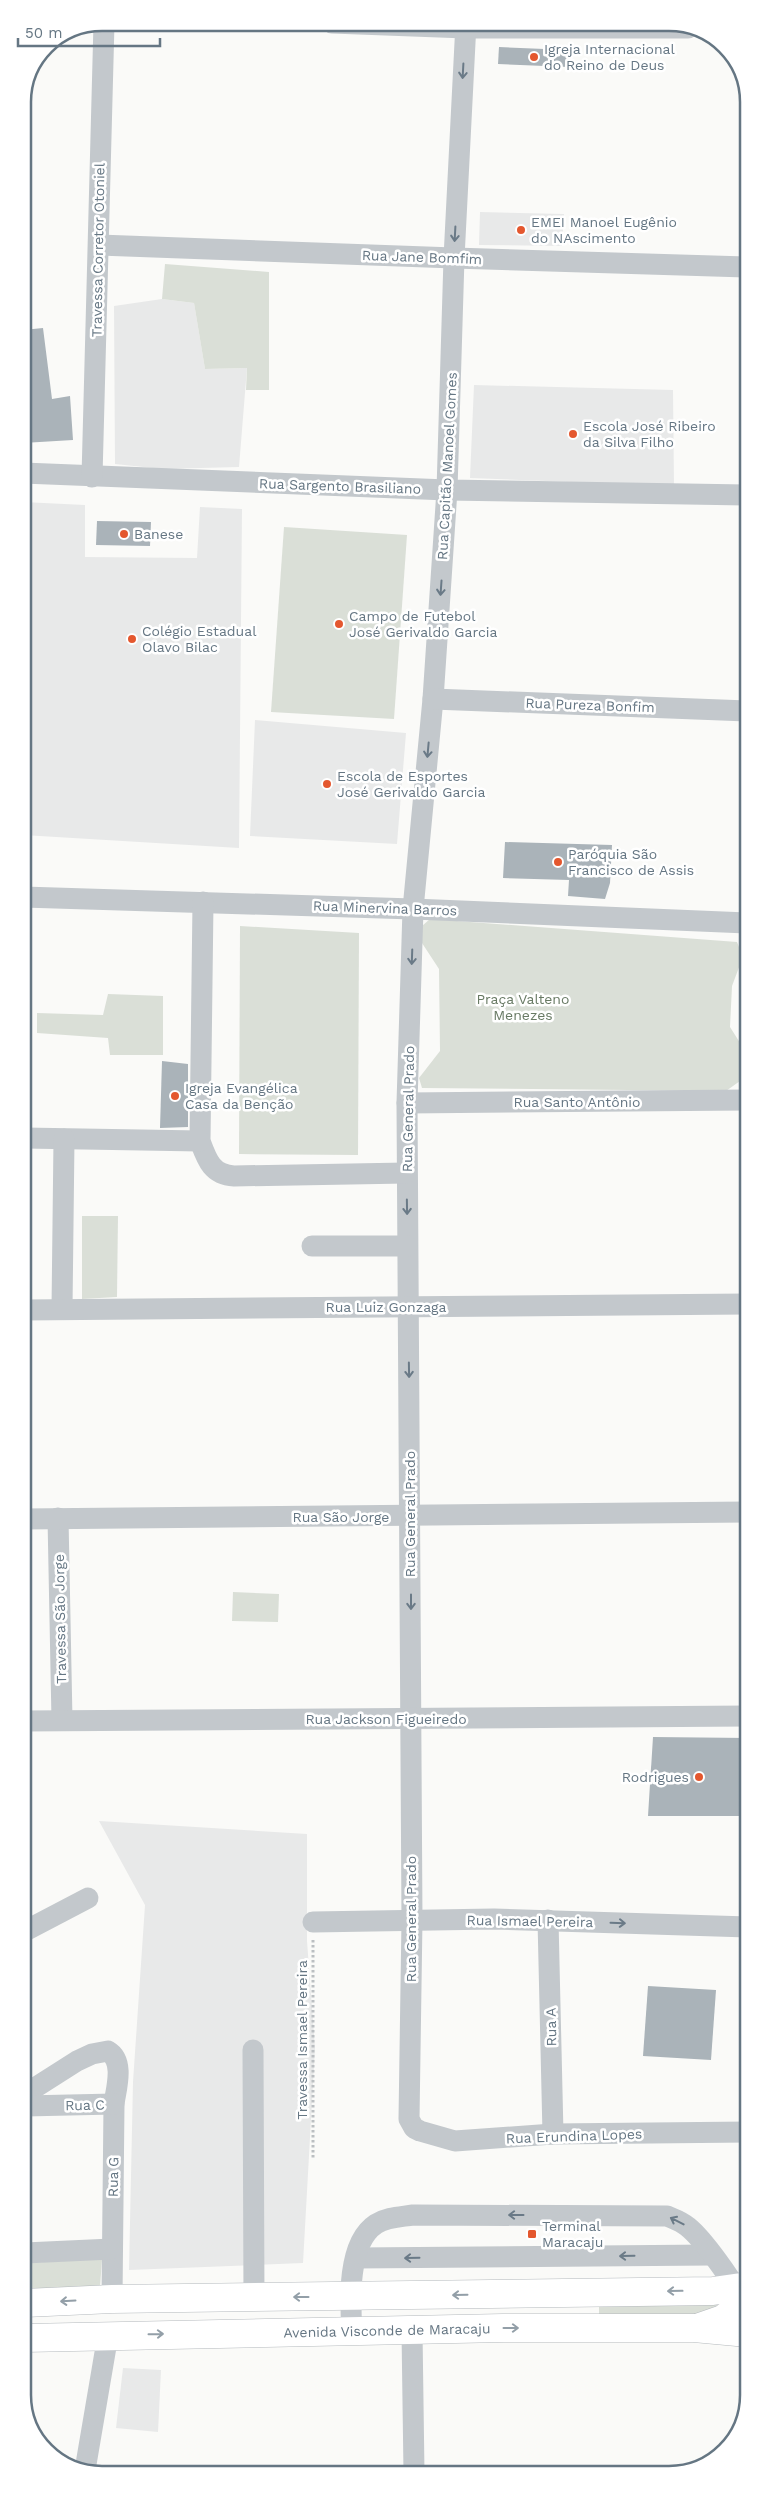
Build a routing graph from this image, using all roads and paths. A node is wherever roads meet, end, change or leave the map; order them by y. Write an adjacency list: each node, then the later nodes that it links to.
1 (104, 31): 3 (street, Travessa Corretor Otoniel)
2 (466, 31): 4 (street, Rua Capitão Manoel Gomes, one-way to 4)
3 (98, 245): 4 (street, Rua Jane Bomfim); 7 (street, Travessa Corretor Otoniel)
4 (454, 258): 5 (street, Rua Jane Bomfim); 8 (street, Rua Capitão Manoel Gomes)
5 (740, 267)
6 (31, 473): 7 (street, Rua Sargento Brasiliano)
7 (92, 477): 8 (street, Rua Sargento Brasiliano)
8 (448, 490): 9 (street, Rua Sargento Brasiliano); 10 (street, Rua Capitão Manoel Gomes, one-way to 10)
9 (740, 495)
10 (433, 700): 11 (street, Rua Pureza Bonfim); 14 (street, Rua Capitão Manoel Gomes, one-way to 14)
11 (740, 711)
12 (31, 897): 13 (street, Rua Minervina Barros)
13 (203, 902): 14 (street, Rua Minervina Barros); 20 (street)
14 (413, 909): 15 (street, Rua Minervina Barros); 17 (street, Rua General Prado, one-way to 17)
15 (740, 923)
16 (740, 1100): 17 (street, Rua Santo Antônio)
17 (407, 1103): 21 (street, Rua General Prado)
18 (31, 1138): 19 (street)
19 (64, 1139): 20 (street); 27 (street)
20 (200, 1141): 21 (street)
21 (406, 1173): 23 (street, Rua General Prado, one-way to 23)
22 (312, 1246): 23 (street)
23 (407, 1246): 25 (street, Rua General Prado)
24 (740, 1304): 25 (street, Rua Luiz Gonzaga)
25 (408, 1307): 27 (street, Rua Luiz Gonzaga); 29 (street, Rua General Prado, one-way to 29)
26 (31, 1310): 27 (street, Rua Luiz Gonzaga)
27 (62, 1310)
28 (740, 1512): 29 (street, Rua São Jorge)
29 (410, 1516): 31 (street, Rua São Jorge); 33 (street, Rua General Prado, one-way to 33)
30 (31, 1518): 31 (street, Rua São Jorge)
31 (58, 1518): 34 (street, Travessa São Jorge)
32 (740, 1716): 33 (street, Rua Jackson Figueiredo)
33 (412, 1719): 34 (street, Rua Jackson Figueiredo); 37 (street, Rua General Prado)
34 (62, 1720): 35 (street, Rua Jackson Figueiredo)
35 (31, 1721)
36 (88, 1898): 41 (street)
37 (412, 1920): 38 (street, Rua Ismael Pereira); 39 (street, Rua Ismael Pereira); 46 (street, Rua General Prado)
38 (548, 1920): 40 (street, Rua Ismael Pereira, one-way to 40); 48 (street, Rua A)
39 (313, 1922): 49 (path, Travessa Ismael Pereira)
40 (740, 1927)
41 (31, 1929)
42 (253, 2050): 56 (street)
43 (31, 2092): 45 (street, Rua C)
44 (31, 2093): 45 (street, Rua C)
45 (114, 2104): 50 (street, Rua G)
46 (408, 2119): 48 (street, Rua Erundina Lopes)
47 (740, 2132): 48 (street, Rua Erundina Lopes)
48 (553, 2134)
49 (313, 2159)
50 (112, 2249): 51 (street); 57 (street, Rua G)
51 (31, 2253)
52 (711, 2255): 53 (street, one-way to 53); 53 (street, one-way to 53); 54 (street)
53 (356, 2258): 55 (street)
54 (740, 2294): 55 (main road, one-way to 55); 59 (main road)
55 (349, 2296): 56 (main road, one-way to 56); 60 (street)
56 (254, 2297): 57 (main road)
57 (112, 2299): 58 (main road, one-way to 58)
58 (31, 2303)
59 (694, 2328): 61 (main road, Avenida Visconde de Maracaju, one-way to 59); 62 (main road, Avenida Visconde de Maracaju)
60 (352, 2330): 61 (main road, Avenida Visconde de Maracaju); 63 (main road, Avenida Visconde de Maracaju, one-way to 60)
61 (412, 2331): 66 (street)
62 (740, 2332)
63 (108, 2335): 64 (main road, Avenida Visconde de Maracaju); 65 (street)
64 (31, 2338)
65 (86, 2464)
66 (414, 2466)

